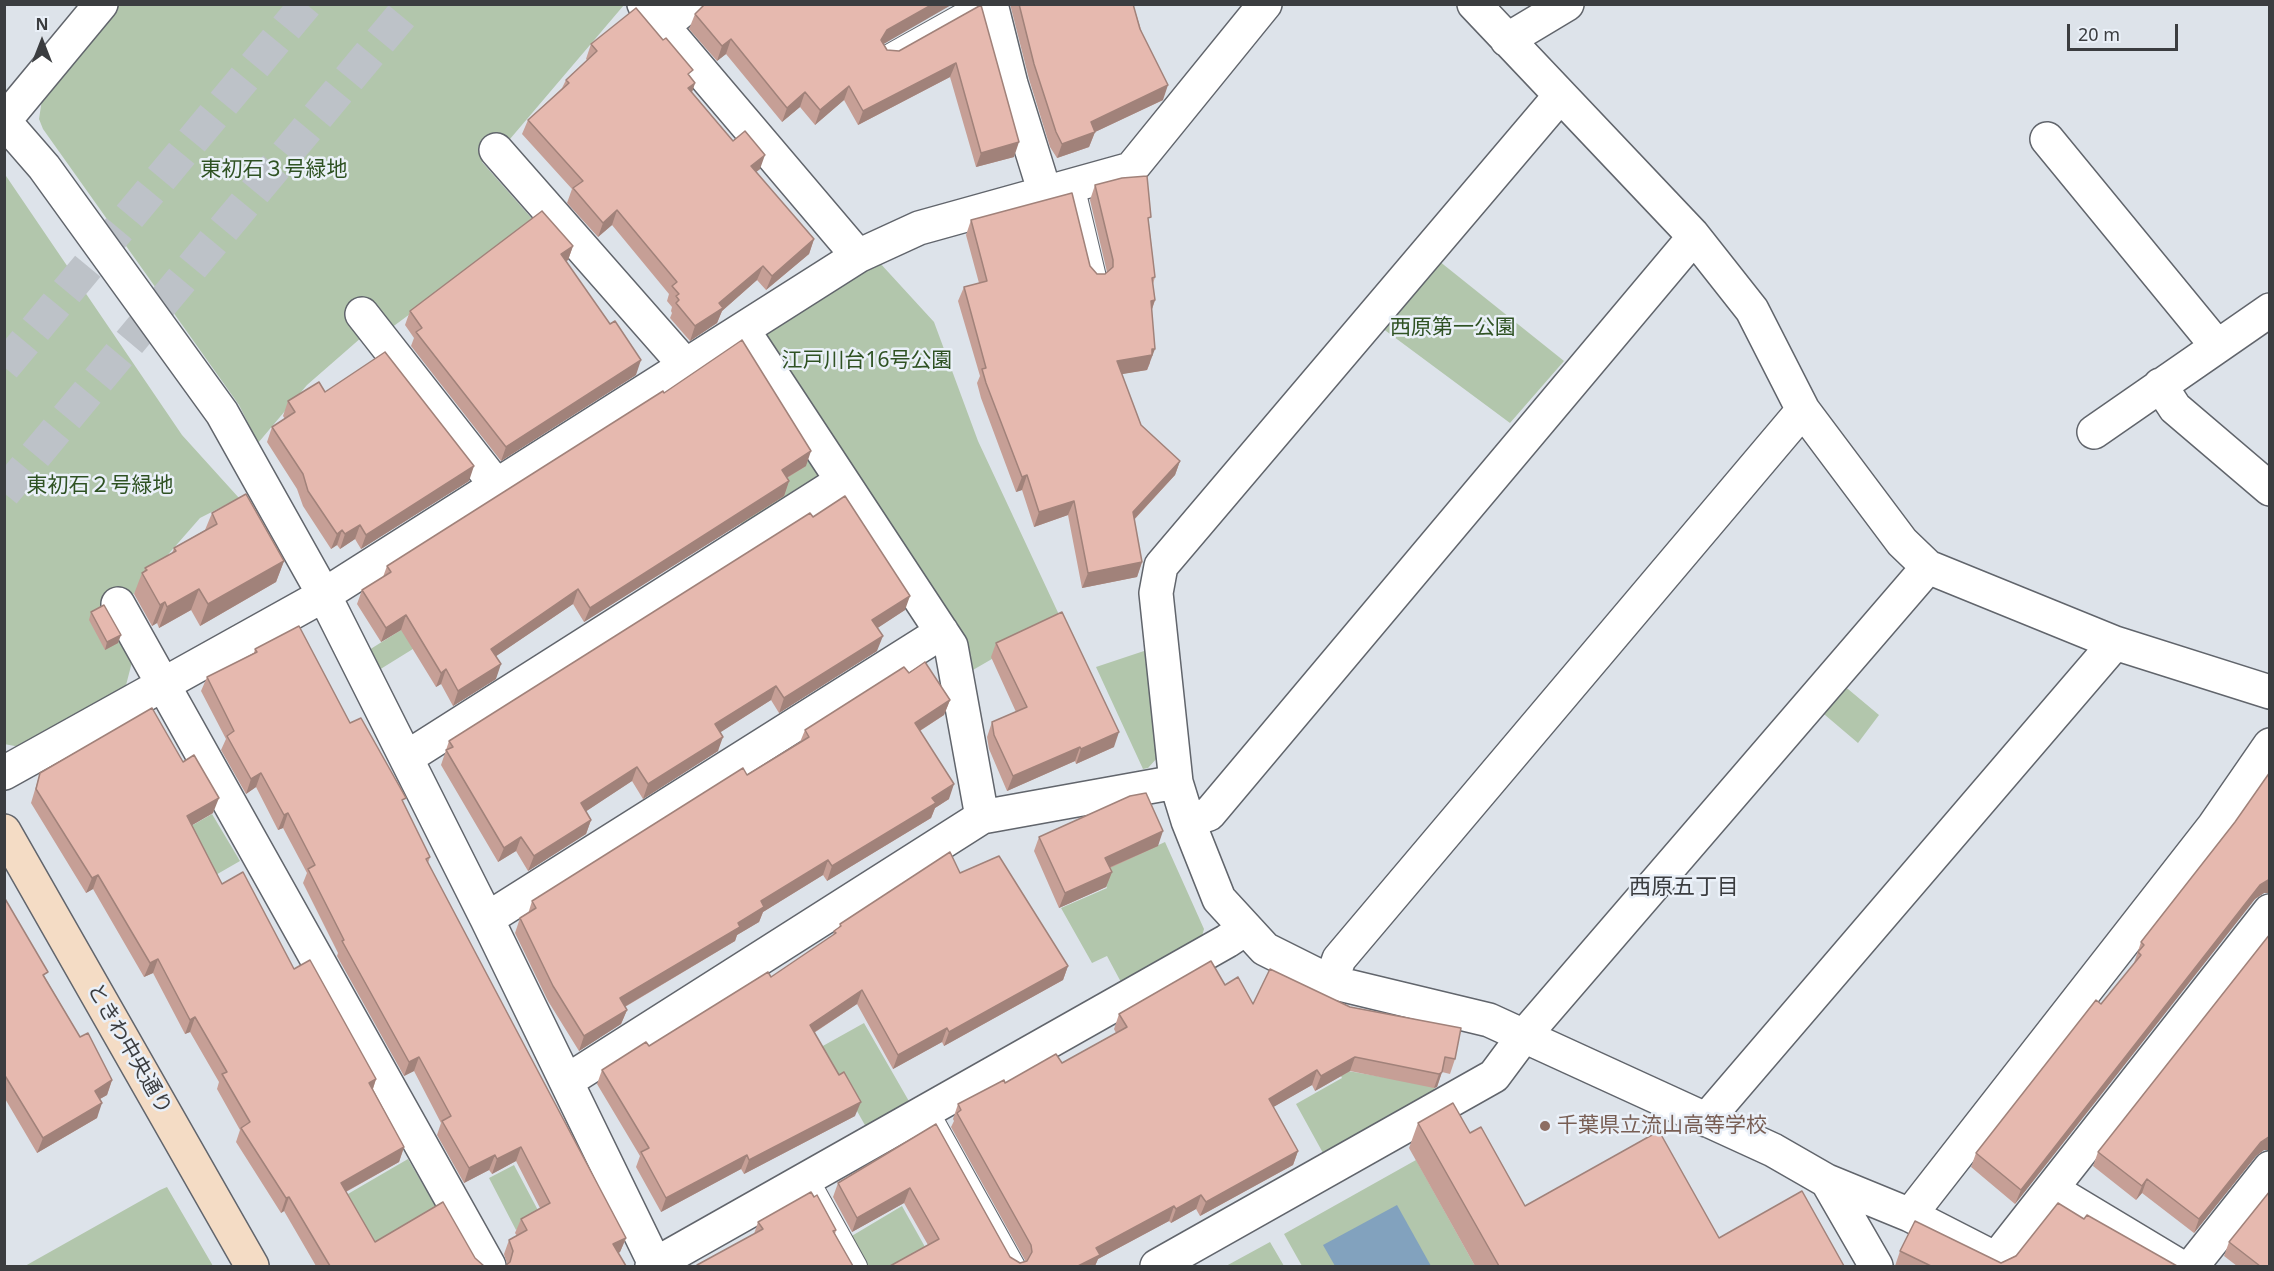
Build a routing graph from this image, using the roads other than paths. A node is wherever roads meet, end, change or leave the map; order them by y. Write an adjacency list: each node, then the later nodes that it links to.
1 (101, 4): 12 (street)
2 (690, 4): 8 (street)
3 (979, 4): 10 (lane)
4 (991, 4): 15 (street)
5 (1265, 4): 15 (street)
6 (1473, 4): 9 (street)
7 (1567, 4): 9 (street)
8 (653, 15): 17 (street)
9 (1507, 40): 11 (street)
10 (888, 55)
11 (1560, 96): 16 (street); 40 (street)
12 (5, 121): 31 (street)
13 (2047, 139): 22 (street)
14 (496, 150): 23 (street)
15 (1059, 189): 17 (street); 18 (lane)
16 (1694, 237): 25 (street); 42 (street)
17 (858, 256): 21 (street)
18 (1096, 277)
19 (2270, 310): 22 (street)
20 (362, 314): 28 (street)
21 (743, 330): 23 (street); 27 (street)
22 (2217, 346): 24 (street)
23 (686, 366): 28 (street)
24 (2160, 385): 26 (street); 29 (street)
25 (1803, 410): 30 (street); 47 (street)
26 (2094, 432)
27 (842, 481): 33 (street); 38 (street)
28 (496, 485): 31 (street)
29 (2270, 489)
30 (1928, 567): 34 (street); 48 (street)
31 (324, 595): 35 (street); 38 (street)
32 (118, 604): 35 (street)
33 (942, 632): 41 (street); 45 (street)
34 (2115, 643): 36 (street); 51 (street)
35 (161, 686): 39 (street); 58 (street)
36 (2270, 692)
37 (2270, 745): 56 (street)
38 (406, 758): 45 (street)
39 (4, 773)
40 (1176, 782): 41 (street); 42 (street)
41 (982, 817): 49 (street)
42 (1188, 821): 46 (street)
43 (4, 831): 57 (street, ときわ中央通り)
44 (2270, 911): 55 (street)
45 (487, 919): 49 (street)
46 (1245, 928): 47 (street); 50 (street)
47 (1331, 982): 48 (street)
48 (1523, 1037): 51 (street); 62 (street)
49 (567, 1081): 59 (street)
50 (928, 1110): 53 (street); 61 (lane)
51 (1706, 1120): 54 (street)
52 (2270, 1168): 65 (street)
53 (808, 1178): 59 (street); 60 (lane)
54 (1827, 1181): 56 (street); 63 (street)
55 (2051, 1189): 56 (street); 64 (street)
56 (1910, 1215)
57 (252, 1266)
58 (489, 1266)
59 (654, 1266)
60 (857, 1266)
61 (1015, 1266)
62 (1157, 1266)
63 (1876, 1266)
64 (2179, 1266)
65 (2192, 1266)

